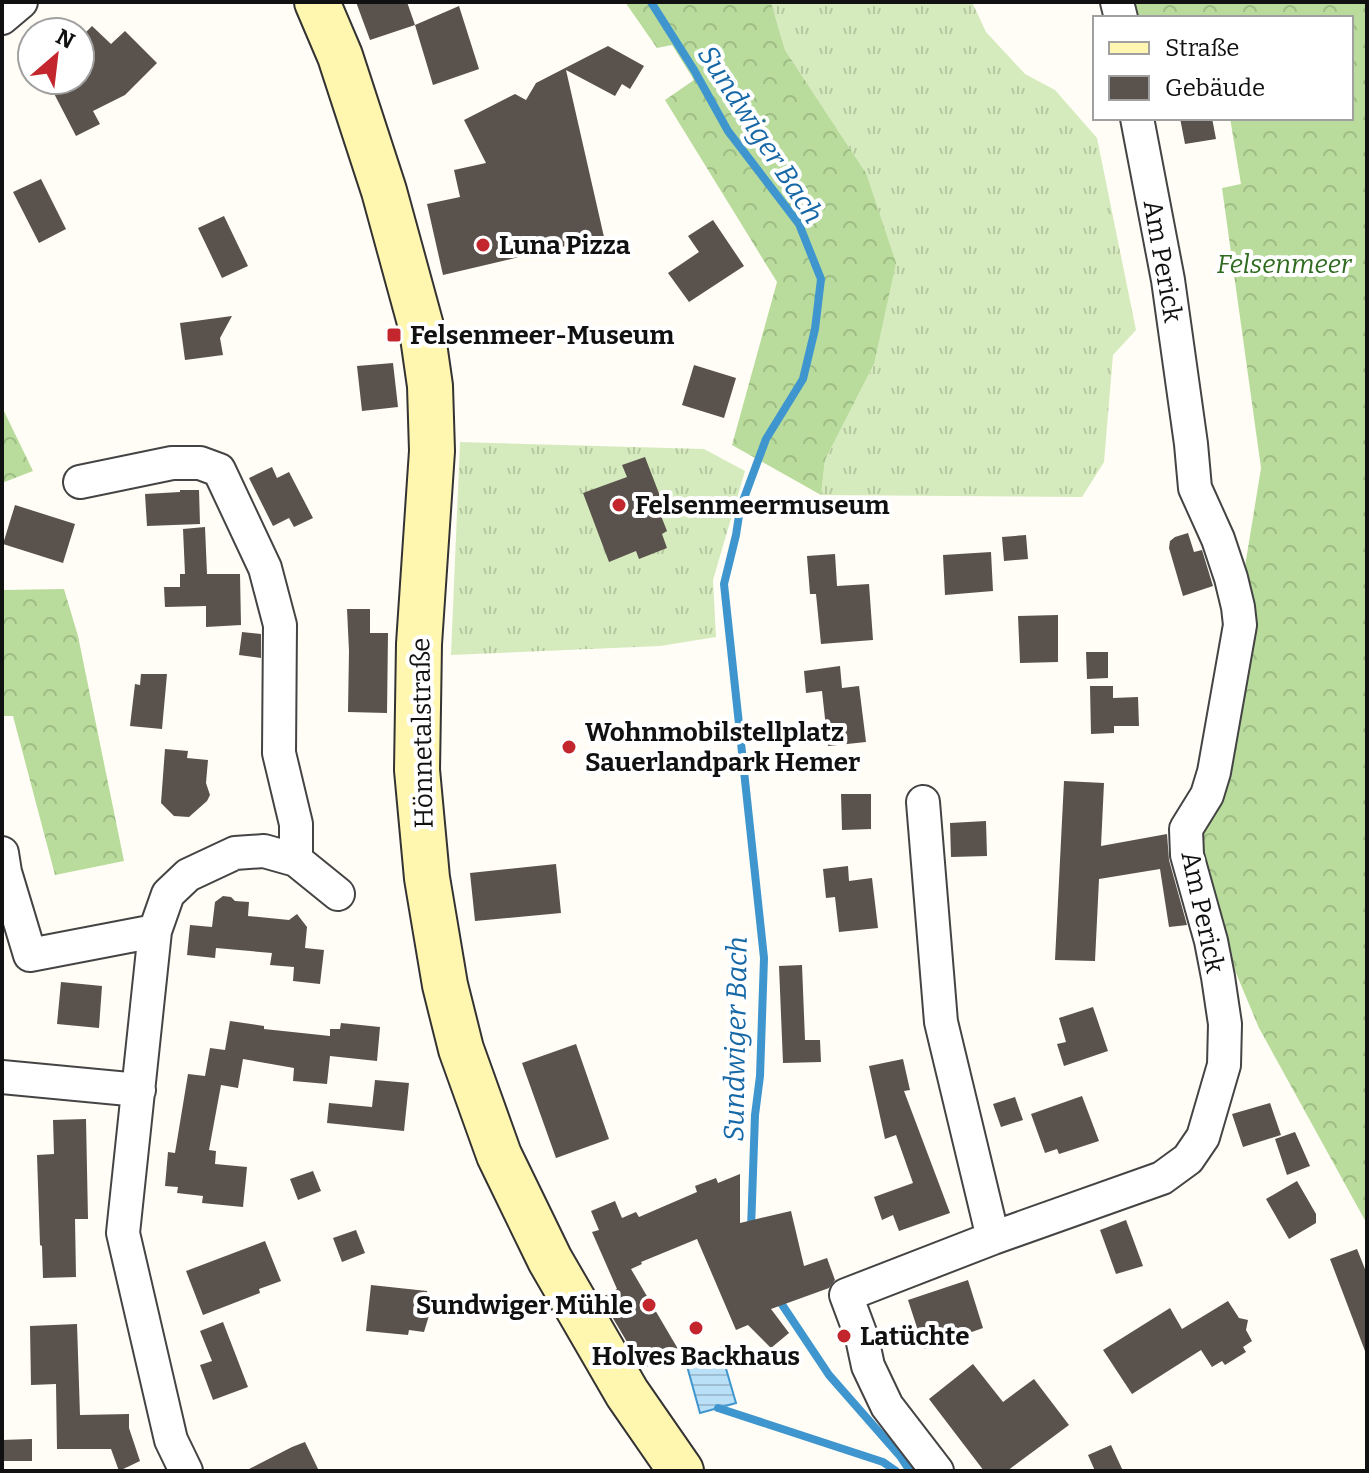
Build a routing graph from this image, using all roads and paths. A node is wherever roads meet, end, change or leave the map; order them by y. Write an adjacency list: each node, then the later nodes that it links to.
1 (21, 2): 3 (street)
2 (317, 2): 15 (main road, Hönnetalstraße)
3 (2, 18)
4 (1137, 120): 13 (street, Am Perick)
5 (80, 482): 8 (street)
6 (923, 802): 13 (street)
7 (2, 853): 10 (street)
8 (296, 860): 9 (street); 10 (street)
9 (338, 894)
10 (155, 931): 12 (street)
11 (2, 1077): 12 (street)
12 (139, 1090): 14 (street)
13 (993, 1238): 16 (street, Am Perick)
14 (186, 1471)
15 (681, 1471)
16 (937, 1471)

